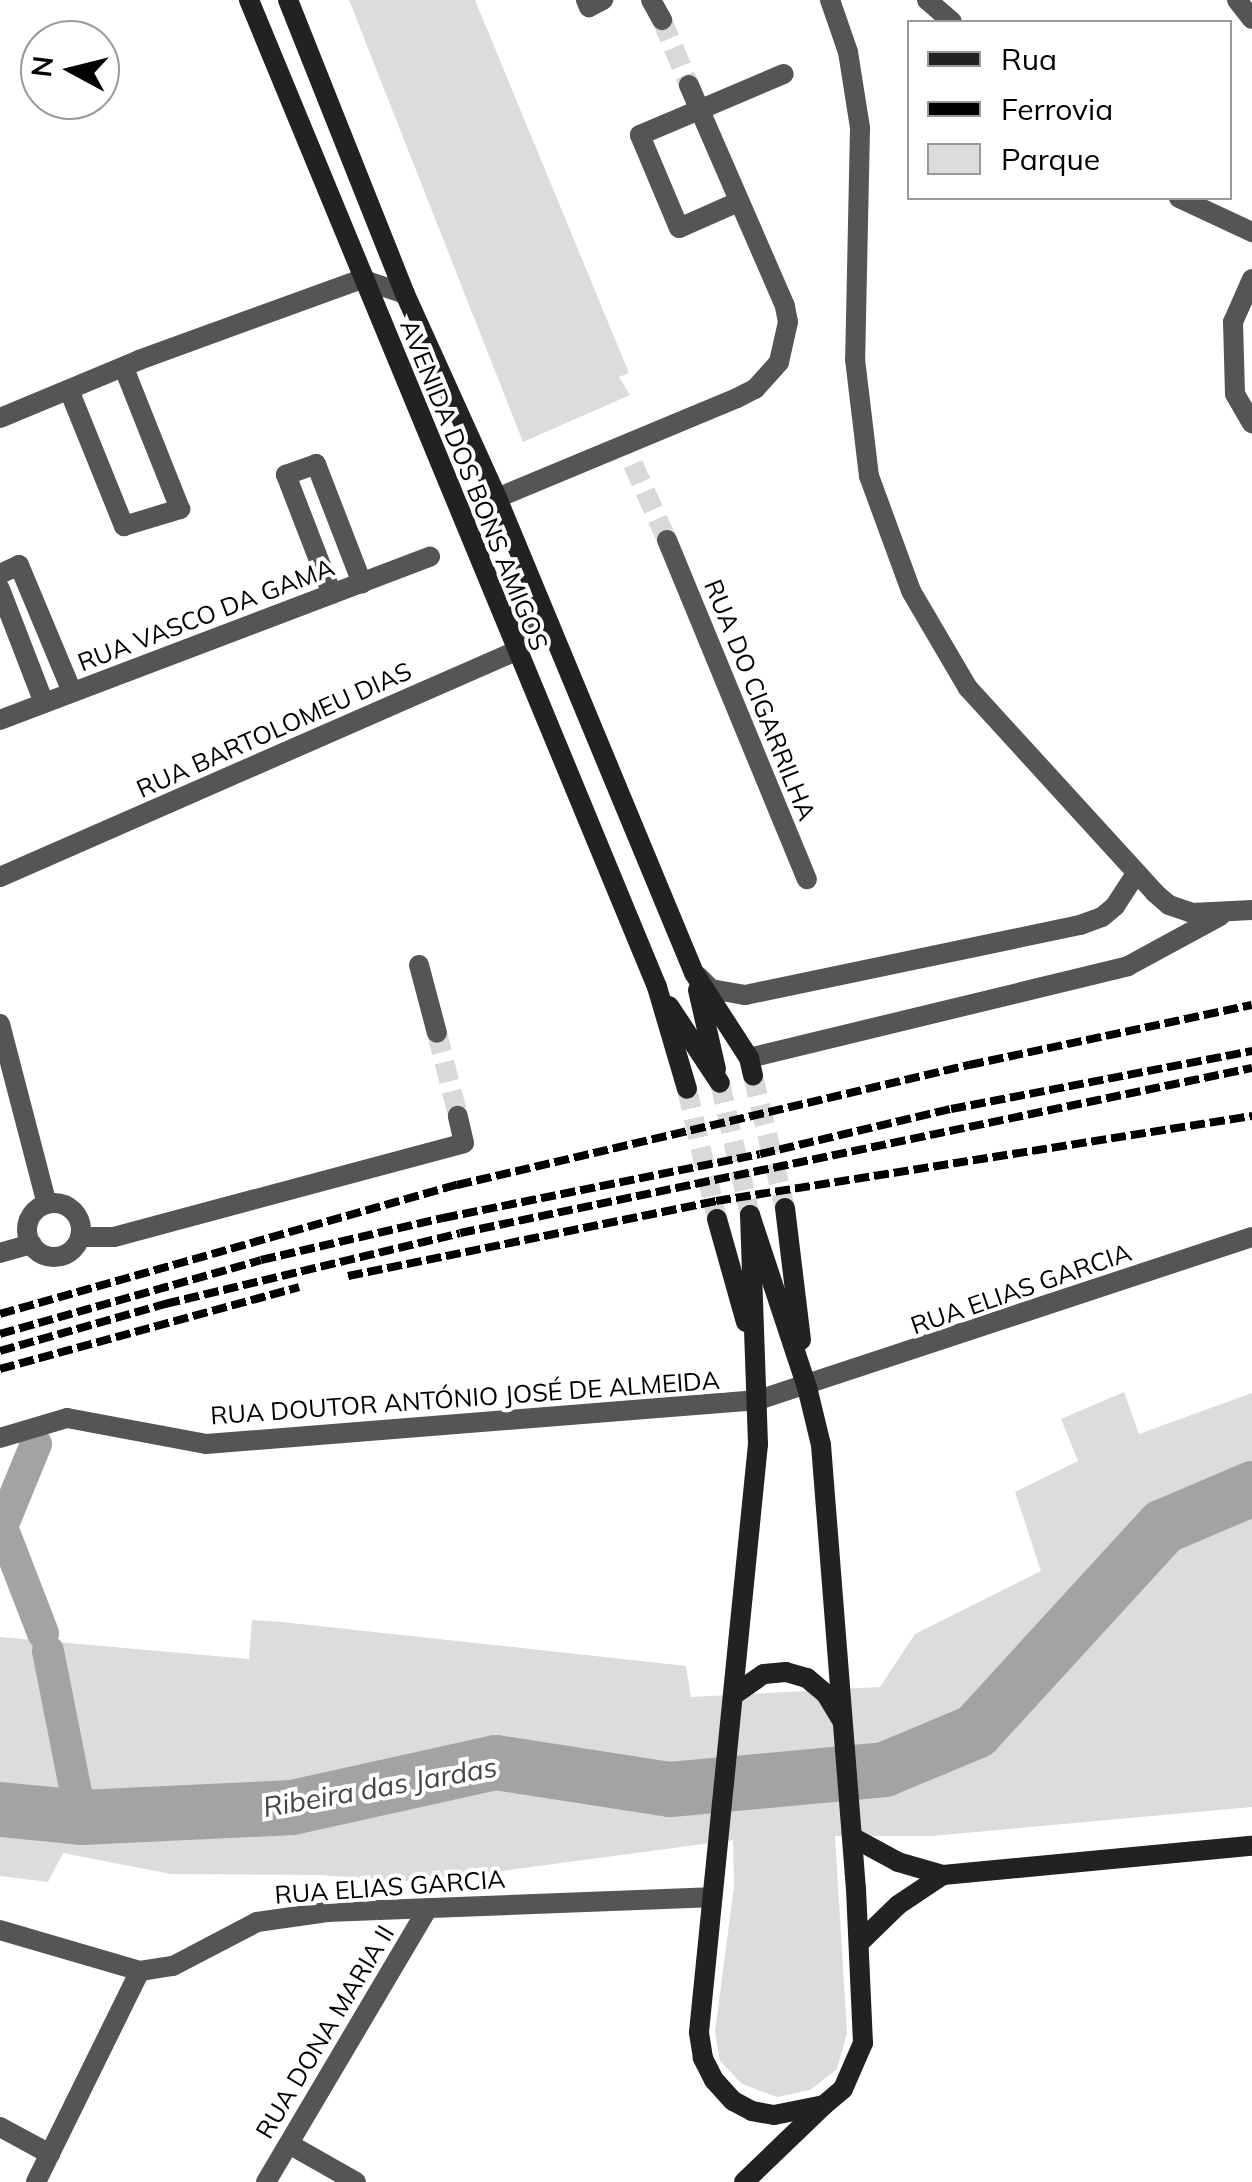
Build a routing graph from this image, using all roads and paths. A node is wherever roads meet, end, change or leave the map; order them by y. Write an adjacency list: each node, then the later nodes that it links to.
1 (248, 0): 18 (main road, AVENIDA DOS BONS AMIGOS)
2 (288, 0): 20 (main road, AVENIDA DOS BONS AMIGOS)
3 (586, 0): 4 (street)
4 (603, 0)
5 (651, 0): 10 (street)
6 (830, 0): 37 (street)
7 (927, 0): 11 (street)
8 (1237, 0): 9 (street)
9 (1252, 18)
10 (662, 20)
11 (950, 20)
12 (784, 74): 14 (street)
13 (688, 86): 14 (street)
14 (698, 109): 16 (street); 16 (street)
15 (1183, 200): 17 (street)
16 (738, 202): 25 (street)
17 (1252, 232)
18 (361, 278): 20 (street); 21 (street); 33 (main road, AVENIDA DOS BONS AMIGOS)
19 (1252, 280): 24 (street)
20 (405, 294): 25 (main road, AVENIDA DOS BONS AMIGOS)
21 (124, 368): 22 (street); 22 (street)
22 (70, 390): 23 (street)
23 (0, 418)
24 (1252, 424)
25 (497, 498): 32 (main road, AVENIDA DOS BONS AMIGOS)
26 (667, 540): 39 (street, RUA DO CIGARRILHA)
27 (430, 557): 29 (street, RUA VASCO DA GAMA)
28 (0, 574): 34 (street)
29 (362, 583): 31 (street, RUA VASCO DA GAMA); 31 (street)
30 (0, 589): 35 (street)
31 (332, 594): 34 (street, RUA VASCO DA GAMA)
32 (536, 598): 33 (street); 43 (main road, AVENIDA DOS BONS AMIGOS)
33 (516, 652): 38 (street, RUA BARTOLOMEU DIAS); 44 (main road, AVENIDA DOS BONS AMIGOS)
34 (72, 692): 35 (street, RUA VASCO DA GAMA)
35 (44, 703): 36 (street, RUA VASCO DA GAMA)
36 (0, 720)
37 (1135, 875): 41 (street); 43 (street)
38 (0, 877)
39 (807, 880)
40 (1252, 910): 41 (street)
41 (1222, 915): 47 (street)
42 (419, 965): 46 (street)
43 (694, 973): 44 (main road, AVENIDA DOS BONS AMIGOS); 47 (main road, AVENIDA DOS BONS AMIGOS)
44 (657, 987): 48 (main road, AVENIDA DOS BONS AMIGOS)
45 (0, 1024): 50 (street)
46 (437, 1033)
47 (751, 1067)
48 (687, 1089)
49 (458, 1116): 53 (street)
50 (47, 1204): 53 (street); 55 (street)
51 (786, 1208): 58 (main road)
52 (717, 1219): 57 (main road)
53 (80, 1237): 55 (street)
54 (1252, 1238): 58 (street, RUA ELIAS GARCIA)
55 (32, 1244): 56 (street)
56 (0, 1253)
57 (756, 1358): 58 (main road); 59 (main road)
58 (807, 1387): 59 (street, RUA ELIAS GARCIA); 62 (main road)
59 (758, 1400): 60 (street, RUA DOUTOR ANTÓNIO JOSÉ DE ALMEIDA); 61 (main road)
60 (0, 1438)
61 (735, 1694): 62 (main road); 66 (main road)
62 (843, 1721): 63 (main road)
63 (852, 1837): 65 (main road); 69 (main road)
64 (1252, 1846): 65 (main road)
65 (944, 1875): 69 (main road)
66 (710, 1897): 67 (street, RUA ELIAS GARCIA); 71 (main road)
67 (428, 1908): 70 (street, RUA ELIAS GARCIA); 73 (street, RUA DONA MARIA II)
68 (0, 1930): 70 (street)
69 (860, 1942): 71 (main road)
70 (140, 1972): 74 (street)
71 (824, 2105): 78 (main road)
72 (0, 2127): 74 (street)
73 (288, 2144): 76 (street, RUA DONA MARIA II); 77 (street)
74 (50, 2154): 75 (street)
75 (36, 2182)
76 (266, 2182)
77 (356, 2182)
78 (744, 2182)

